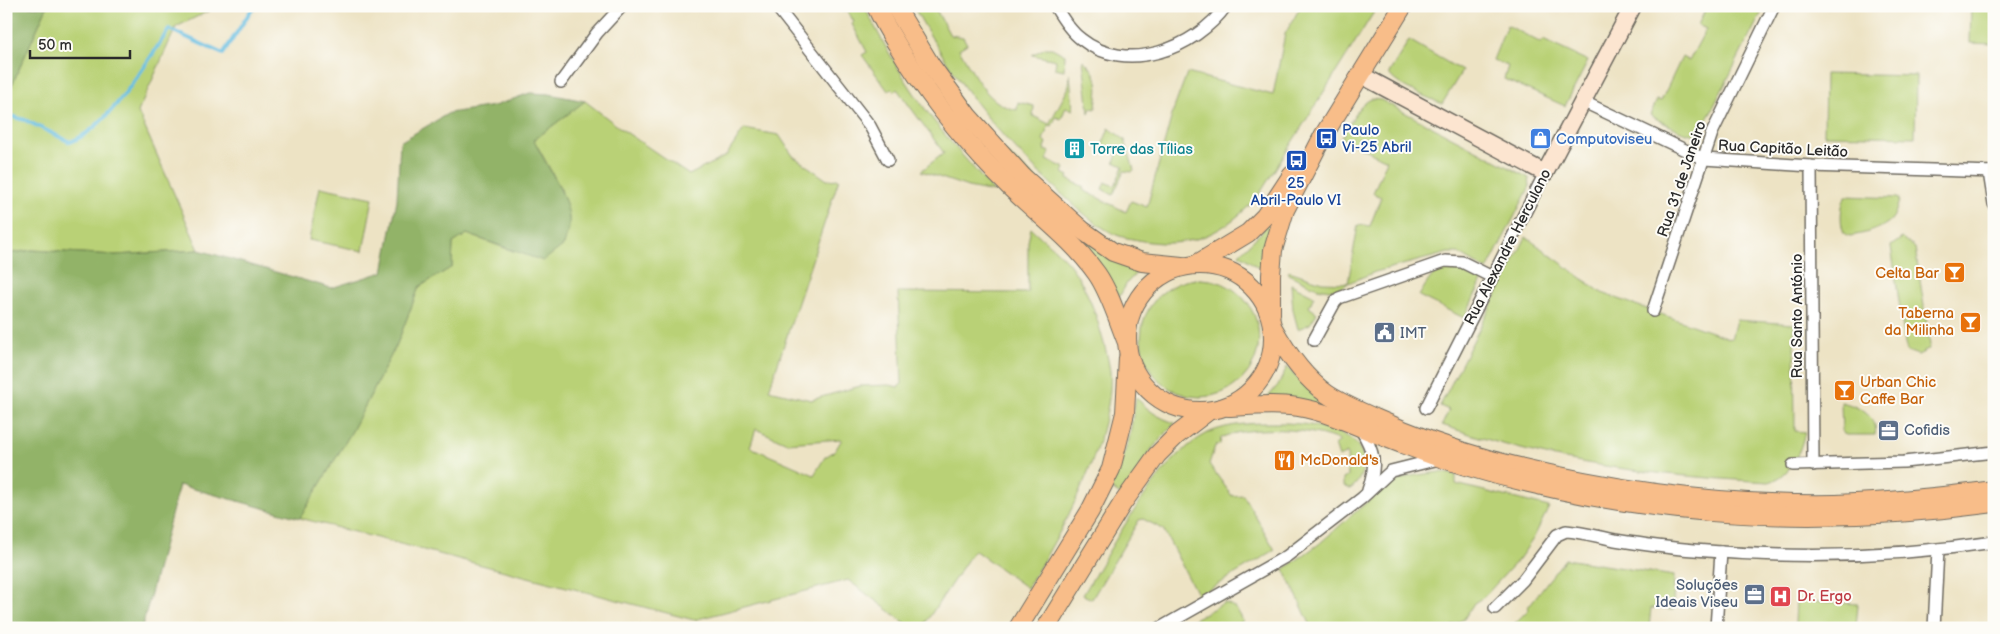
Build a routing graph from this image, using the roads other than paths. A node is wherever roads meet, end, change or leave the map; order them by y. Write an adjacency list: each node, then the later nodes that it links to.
1 (622, 6): 11 (street)
2 (776, 6): 15 (street)
3 (876, 6): 25 (main road)
4 (895, 6): 20 (main road)
5 (1055, 6): 6 (street)
6 (1226, 6)
7 (1403, 6): 10 (main road)
8 (1633, 6): 12 (street, Rua Alexandre Herculano)
9 (1774, 6): 14 (street, Rua 31 de Janeiro)
10 (1361, 75): 13 (main road); 17 (street)
11 (561, 82)
12 (1584, 102): 14 (street, Rua Capitão Leitão); 17 (street, Rua Alexandre Herculano)
13 (1323, 136): 20 (main road); 23 (main road)
14 (1704, 159): 16 (street, Rua Capitão Leitão); 22 (street, Rua 31 de Janeiro)
15 (888, 160)
16 (1811, 166): 18 (street, Rua Capitão Leitão); 33 (street, Rua Santo António)
17 (1546, 172): 21 (street, Rua Alexandre Herculano)
18 (1992, 172): 19 (street)
19 (1994, 204)
20 (1189, 266): 23 (main road); 25 (main road)
21 (1492, 277): 24 (street); 27 (street, Rua Alexandre Herculano)
22 (1653, 311)
23 (1272, 323): 26 (main road); 34 (main road)
24 (1314, 340)
25 (1127, 346): 28 (main road); 41 (main road)
26 (1228, 407): 28 (main road); 29 (main road)
27 (1426, 408)
28 (1207, 412): 42 (main road)
29 (1360, 428): 31 (main road); 35 (street)
30 (1994, 452): 33 (street)
31 (1439, 459): 35 (street); 36 (main road)
32 (1792, 465): 33 (street)
33 (1813, 465)
34 (1994, 490)
35 (1367, 494): 43 (street)
36 (1994, 503)
37 (1994, 542): 38 (street)
38 (1938, 550): 39 (street); 45 (street)
39 (1721, 552): 40 (street); 44 (street)
40 (1495, 608)
41 (1018, 628)
42 (1046, 628)
43 (1160, 628)
44 (1716, 628)
45 (1934, 628)

